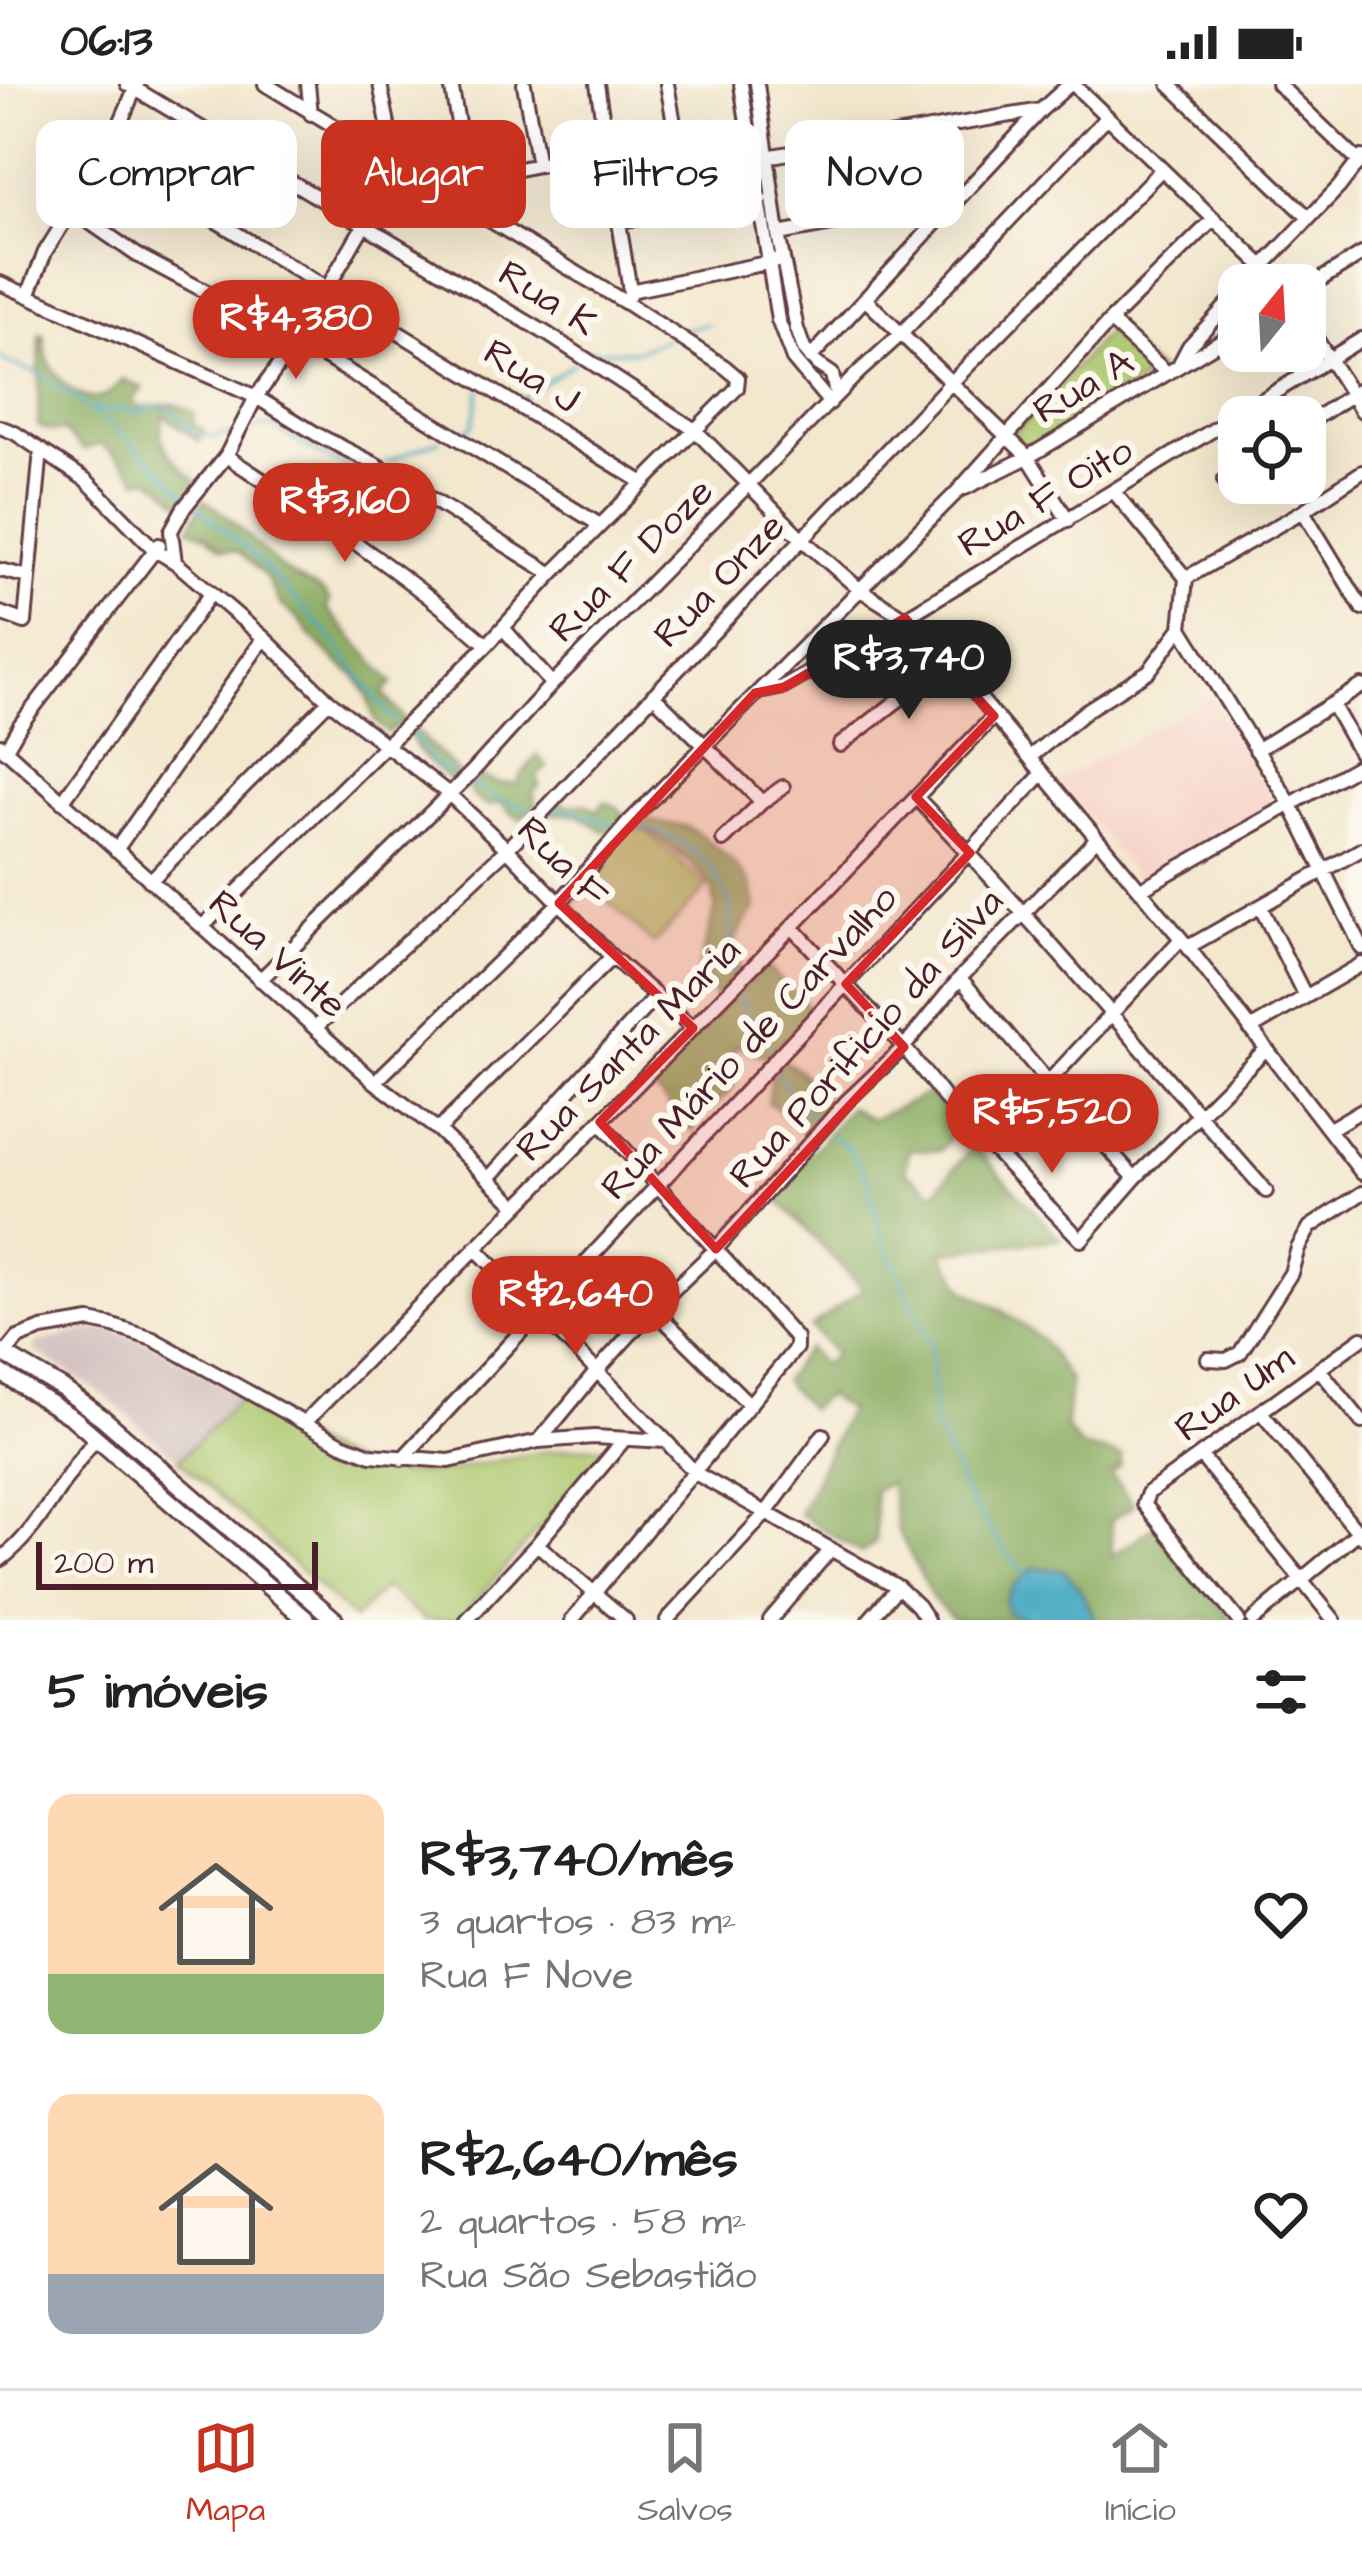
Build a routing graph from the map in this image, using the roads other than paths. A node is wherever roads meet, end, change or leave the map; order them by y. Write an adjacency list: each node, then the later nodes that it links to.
1 (265, 84): 15 (street)
2 (308, 84): 15 (street)
3 (380, 84): 19 (street)
4 (451, 84): 20 (street)
5 (524, 84): 26 (street)
6 (597, 84): 21 (street)
7 (668, 84): 22 (street)
8 (741, 84): 23 (street)
9 (757, 84): 24 (street)
10 (1071, 84): 14 (street); 16 (street)
11 (1169, 84): 33 (street)
12 (1278, 84): 27 (street)
13 (133, 85): 17 (street); 31 (street, Rua K)
14 (1041, 110): 24 (street); 30 (street)
15 (311, 114): 18 (street)
16 (1106, 118): 29 (street); 57 (street, Rua F Doze)
17 (120, 120)
18 (321, 120)
19 (387, 120)
20 (458, 120)
21 (604, 120)
22 (674, 120)
23 (746, 120)
24 (766, 157): 44 (street)
25 (550, 162): 26 (street)
26 (538, 164): 28 (street)
27 (1361, 164): 33 (street)
28 (526, 166)
29 (1162, 169): 34 (street); 68 (street, Rua Onze)
30 (964, 193)
31 (321, 197)
32 (761, 200): 46 (street)
33 (1309, 218): 48 (street)
34 (1214, 219): 47 (street); 56 (street)
35 (60, 228): 52 (street)
36 (98, 228): 59 (street)
37 (229, 228): 51 (street, Rua J)
38 (362, 228): 51 (street)
39 (373, 228): 75 (street, Rua K)
40 (505, 228): 53 (street)
41 (619, 228): 53 (street)
42 (806, 228): 44 (street)
43 (932, 228): 54 (street)
44 (778, 233): 46 (street)
45 (1362, 254): 49 (street)
46 (777, 261): 53 (street); 62 (street); 71 (street)
47 (1261, 264)
48 (1265, 264)
49 (1326, 276)
50 (0, 283): 52 (street)
51 (326, 287): 59 (street); 81 (street, Rua J)
52 (29, 293): 70 (street)
53 (629, 298): 75 (street)
54 (865, 299): 57 (street); 62 (street)
55 (1218, 315): 64 (street)
56 (1110, 321): 67 (street); 76 (street)
57 (900, 334): 66 (street, Rua F Doze); 68 (street)
58 (1362, 339): 63 (street, Rua F Oito)
59 (297, 340): 70 (street); 87 (street)
60 (1218, 342): 64 (street, Rua A)
61 (1326, 357): 63 (street)
62 (811, 358): 65 (street)
63 (1328, 360): 69 (street); 84 (street, Rua F Oito)
64 (1180, 363): 67 (street, Rua A)
65 (824, 368): 66 (street); 71 (street)
66 (859, 372): 71 (street, Rua F Doze)
67 (1166, 372): 79 (street, Rua A)
68 (951, 383): 76 (street); 89 (street, Rua Onze)
69 (1357, 391): 72 (street); 73 (street)
70 (256, 397): 78 (street); 93 (street)
71 (833, 399): 82 (street, Rua F Doze)
72 (1326, 411)
73 (1362, 411)
74 (0, 427): 77 (street, Rua F)
75 (695, 430): 81 (street); 82 (street)
76 (1007, 434): 79 (street); 83 (street)
77 (41, 450): 90 (street, Rua F); 94 (street)
78 (228, 452): 88 (street); 104 (street)
79 (1028, 457): 83 (street, Rua A); 86 (street)
80 (1362, 472): 85 (street)
81 (642, 482): 87 (street)
82 (750, 484): 89 (street); 106 (street, Rua F Doze)
83 (957, 492): 96 (street)
84 (1114, 492): 86 (street, Rua F Oito); 95 (street)
85 (1303, 511): 95 (street); 98 (street)
86 (1068, 520): 100 (street, Rua F Oito)
87 (600, 525): 93 (street)
88 (171, 531): 90 (street); 91 (street)
89 (802, 539): 96 (street); 109 (street, Rua Onze)
90 (155, 550): 91 (street, Rua F); 115 (street)
91 (175, 562): 97 (street, Rua F)
92 (0, 570): 94 (street)
93 (552, 574): 102 (street)
94 (29, 577): 99 (street)
95 (1186, 578): 101 (street)
96 (860, 589): 100 (street); 108 (street)
97 (211, 593): 103 (street, Rua F); 124 (street)
98 (1362, 608)
99 (0, 613)
100 (905, 618): 105 (street); 108 (street, Rua F Oito)
101 (1181, 628): 117 (street); 118 (street)
102 (504, 629): 104 (street); 106 (street)
103 (264, 638): 110 (street, Rua F); 131 (street)
104 (488, 645): 114 (street)
105 (950, 661): 112 (street); 113 (street)
106 (552, 684): 122 (street, Rua F Doze)
107 (1362, 686): 111 (street)
108 (755, 693): 116 (street)
109 (652, 695): 116 (street); 129 (street, Rua Onze)
110 (329, 701): 114 (street, Rua F); 134 (street)
111 (1332, 704): 117 (street); 119 (street)
112 (994, 716): 118 (street); 123 (street, Rua Santa Maria)
113 (839, 745)
114 (385, 746): 122 (street, Rua F); 139 (street)
115 (3, 748): 124 (street, Rua Vinte)
116 (705, 748): 125 (street); 136 (street)
117 (1256, 750): 126 (street)
118 (1030, 757): 120 (street)
119 (1362, 760): 126 (street)
120 (1043, 773): 127 (street); 132 (street, Rua Mário de Carvalho)
121 (783, 787): 125 (street)
122 (449, 794): 129 (street, Rua F); 146 (street, Rua F Doze)
123 (916, 797): 132 (street); 140 (street, Rua Santa Maria)
124 (62, 802): 131 (street, Rua Vinte)
125 (762, 802): 128 (street)
126 (1291, 805): 133 (street); 135 (street)
127 (1097, 838): 135 (street); 138 (street, Rua Porificio da Silva)
128 (723, 840)
129 (507, 849): 136 (street, Rua F); 151 (street, Rua Onze)
130 (1362, 849): 133 (street)
131 (116, 850): 134 (street, Rua Vinte)
132 (970, 853): 138 (street); 147 (street, Rua Mário de Carvalho)
133 (1324, 870): 137 (street); 142 (street)
134 (150, 880): 139 (street, Rua Vinte)
135 (1141, 889): 141 (street)
136 (559, 903): 143 (street, Rua F); 156 (street)
137 (1261, 908): 141 (street); 148 (street)
138 (1024, 911): 145 (street, Rua Porificio da Silva); 150 (street)
139 (202, 927): 146 (street, Rua Vinte)
140 (792, 928): 147 (street); 152 (street, Rua Santa Maria)
141 (1184, 943): 150 (street); 153 (street)
142 (1362, 947)
143 (612, 957): 149 (street, Rua F); 162 (street)
144 (1362, 964): 148 (street)
145 (960, 977): 154 (street, Rua Porificio da Silva); 157 (street)
146 (260, 980): 151 (street, Rua Vinte)
147 (846, 984): 154 (street); 167 (street, Rua Mário de Carvalho)
148 (1305, 996): 153 (street)
149 (656, 998): 152 (street, Rua F); 165 (street)
150 (1111, 1016): 157 (street); 159 (street)
151 (315, 1028): 156 (street, Rua Vinte)
152 (693, 1028): 160 (street, Rua Santa Maria)
153 (1250, 1029): 155 (street)
154 (904, 1047): 163 (street); 172 (street, Rua Porificio da Silva)
155 (1265, 1049): 159 (street); 161 (street)
156 (375, 1082): 162 (street, Rua Vinte)
157 (1048, 1082): 163 (street); 166 (street)
158 (1362, 1110): 161 (street)
159 (1199, 1114): 166 (street); 168 (street)
160 (600, 1122): 167 (street); 170 (street, Rua Santa Maria)
161 (1330, 1129): 164 (street)
162 (438, 1130): 165 (street, Rua Vinte)
163 (988, 1146): 166 (street)
164 (1362, 1173)
165 (488, 1178): 170 (street, Rua Vinte)
166 (1135, 1178)
167 (658, 1185): 172 (street); 174 (street, Rua Mário de Carvalho)
168 (1266, 1191)
169 (1362, 1193): 177 (street)
170 (517, 1206): 171 (street, Rua Santa Maria)
171 (475, 1249): 174 (street); 184 (street, Rua Santa Maria)
172 (716, 1250): 173 (street, Rua Porificio da Silva); 181 (street)
173 (653, 1309): 179 (street, Rua Porificio da Silva); 181 (street)
174 (538, 1313): 179 (street); 191 (street, Rua Mário de Carvalho)
175 (1362, 1338): 178 (street, Rua Um)
176 (3, 1353): 184 (street); 202 (main road)
177 (1208, 1359)
178 (1319, 1370): 182 (street, Rua Um); 183 (street)
179 (597, 1371): 187 (street, Rua Porificio da Silva); 189 (street)
180 (0, 1372): 186 (main road)
181 (750, 1405): 192 (street)
182 (1261, 1412): 190 (street, Rua Um); 194 (street)
183 (1362, 1422)
184 (304, 1423): 191 (street)
185 (823, 1435): 193 (street)
186 (97, 1438): 197 (street); 201 (main road)
187 (539, 1441): 188 (street); 191 (street)
188 (624, 1441): 189 (street); 195 (street)
189 (666, 1442): 192 (street)
190 (1201, 1456): 198 (street); 210 (street, Rua Um)
191 (402, 1459)
192 (695, 1473): 193 (street); 200 (street)
193 (766, 1513): 196 (street); 206 (street)
194 (1361, 1532): 198 (street)
195 (537, 1544): 200 (street); 203 (street)
196 (831, 1550): 199 (street); 207 (street)
197 (0, 1560)
198 (1301, 1579): 211 (street); 212 (street)
199 (898, 1587): 208 (street); 209 (street)
200 (595, 1592): 204 (street); 205 (street)
201 (307, 1620)
202 (335, 1620)
203 (468, 1620)
204 (572, 1620)
205 (626, 1620)
206 (667, 1620)
207 (770, 1620)
208 (869, 1620)
209 (926, 1620)
210 (1238, 1620)
211 (1253, 1620)
212 (1334, 1620)

